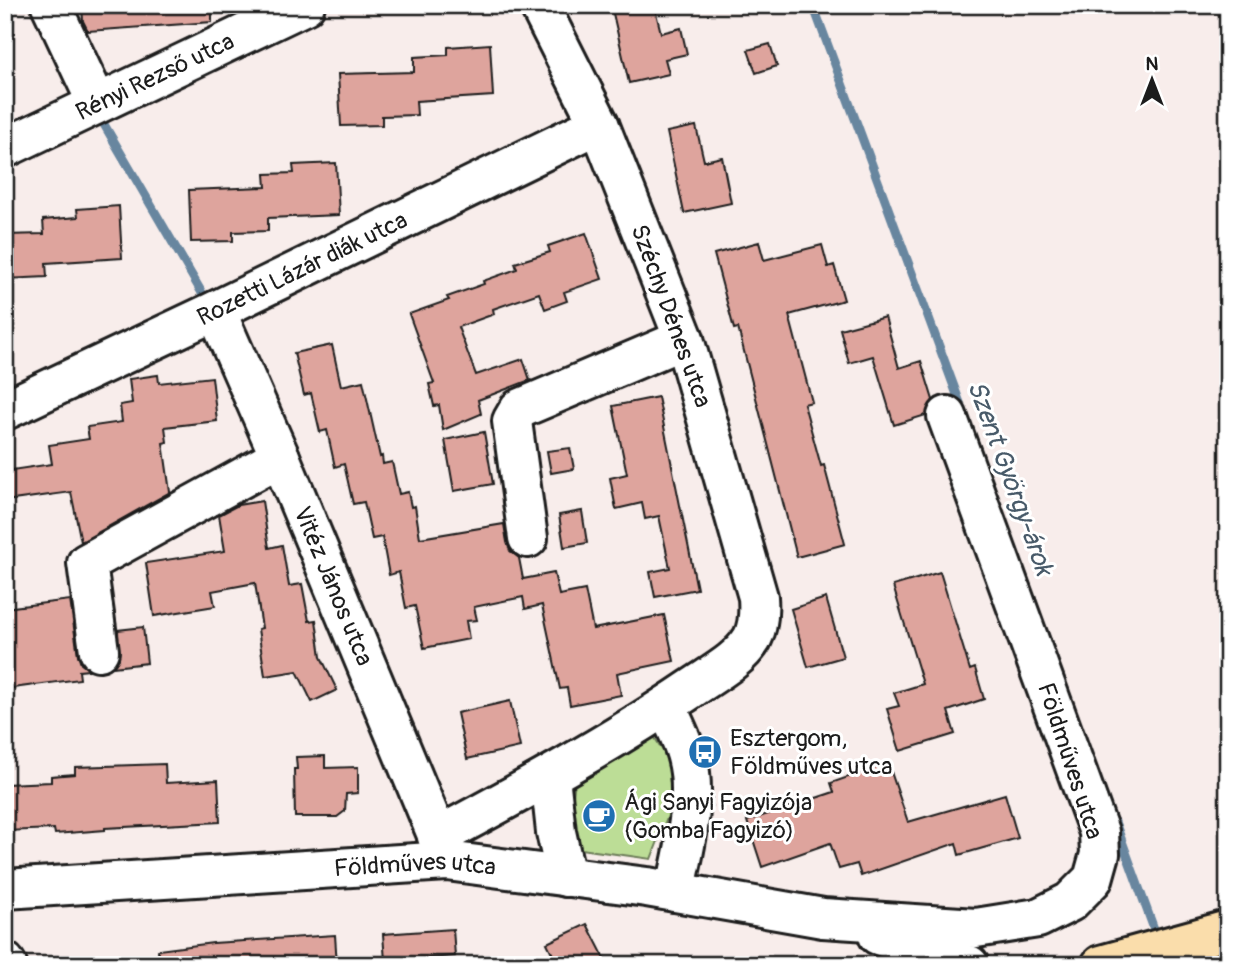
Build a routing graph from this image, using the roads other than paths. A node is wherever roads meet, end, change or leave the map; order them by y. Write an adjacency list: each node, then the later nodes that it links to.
1 (51, 5): 4 (street)
2 (304, 5): 4 (street, Rényi Rezső utca)
3 (539, 5): 5 (street, Széchy Dénes utca)
4 (97, 103): 6 (street, Rényi Rezső utca)
5 (599, 124): 7 (street, Rozetti Lázár diák utca); 8 (street, Széchy Dénes utca)
6 (5, 148)
7 (216, 311): 9 (street, Rozetti Lázár diák utca); 11 (street, Vitéz János utca)
8 (684, 339): 12 (street); 13 (street, Széchy Dénes utca)
9 (5, 410)
10 (947, 416): 21 (street, Földműves utca)
11 (280, 457): 14 (street); 17 (street, Vitéz János utca)
12 (528, 538)
13 (752, 639): 15 (street, Földműves utca)
14 (99, 651)
15 (666, 706): 16 (street, Földműves utca); 20 (street)
16 (550, 776): 17 (street, Földműves utca); 18 (street)
17 (442, 849): 18 (street, Földműves utca); 19 (street, Földműves utca)
18 (566, 877): 20 (street, Földműves utca)
19 (5, 889)
20 (675, 892): 21 (street, Földműves utca)
21 (822, 918): 23 (street, Földműves utca)
22 (1228, 930): 24 (main road)
23 (898, 957): 25 (street, Földműves utca)
24 (1131, 957)
25 (969, 965)

